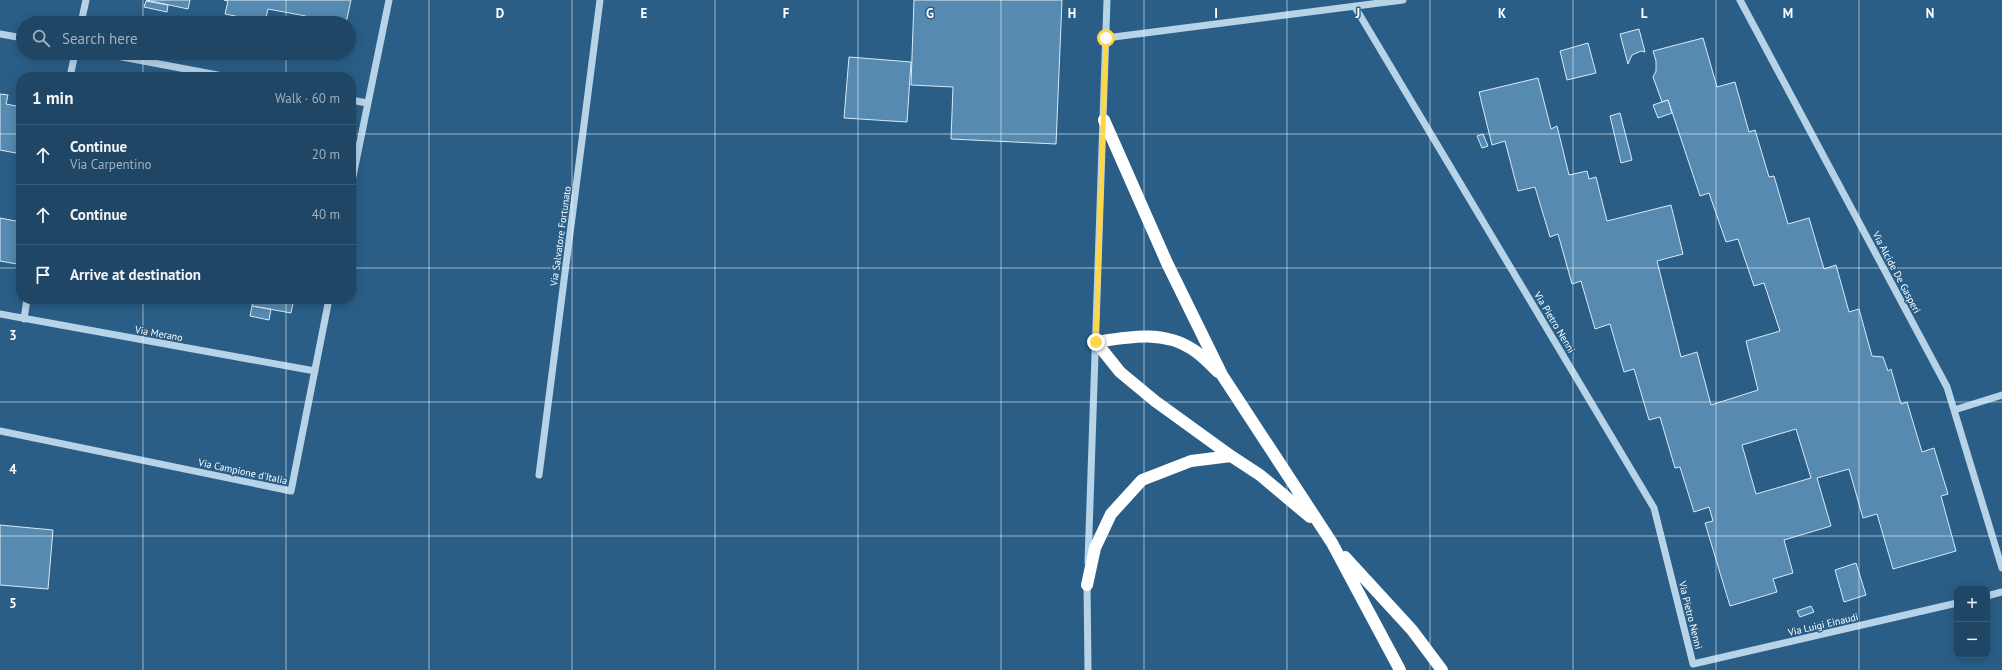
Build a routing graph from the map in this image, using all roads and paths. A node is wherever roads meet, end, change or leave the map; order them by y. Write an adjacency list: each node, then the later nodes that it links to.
1 (86, 0): 8 (street)
2 (389, 0): 17 (street)
3 (600, 0): 31 (street, Via Salvatore Fortunato)
4 (1107, 0): 11 (street)
5 (1403, 0): 7 (street)
6 (1740, 0): 28 (street, Via Alcide De Gasperi)
7 (1355, 7): 11 (street); 39 (street, Via Pietro Nenni)
8 (83, 16)
9 (0, 34): 10 (street)
10 (16, 37)
11 (1106, 38): 18 (street)
12 (74, 60): 14 (street)
13 (138, 60): 15 (street)
14 (71, 72)
15 (202, 72)
16 (356, 101): 17 (street)
17 (367, 103): 19 (street)
18 (1104, 120): 24 (street); 26 (highway)
19 (356, 160)
20 (27, 304): 23 (street)
21 (328, 304): 25 (street, Via Campione d'Italia)
22 (0, 314): 23 (street, Via Merano)
23 (24, 319): 25 (street, Via Merano)
24 (1096, 342): 26 (highway); 30 (highway); 35 (street)
25 (315, 371): 29 (street, Via Campione d'Italia)
26 (1222, 375): 32 (highway)
27 (2002, 395): 28 (street)
28 (1954, 410): 34 (street, Via Alcide De Gasperi)
29 (0, 431)
30 (1231, 456): 32 (highway); 35 (highway)
31 (539, 475)
32 (1321, 527): 33 (highway)
33 (1332, 543): 41 (highway); 42 (highway)
34 (2002, 568)
35 (1087, 585): 40 (street)
36 (2002, 592): 37 (street)
37 (1990, 595)
38 (1954, 604): 39 (street, Via Luigi Einaudi)
39 (1693, 664)
40 (1088, 670)
41 (1400, 670)
42 (1442, 670)

